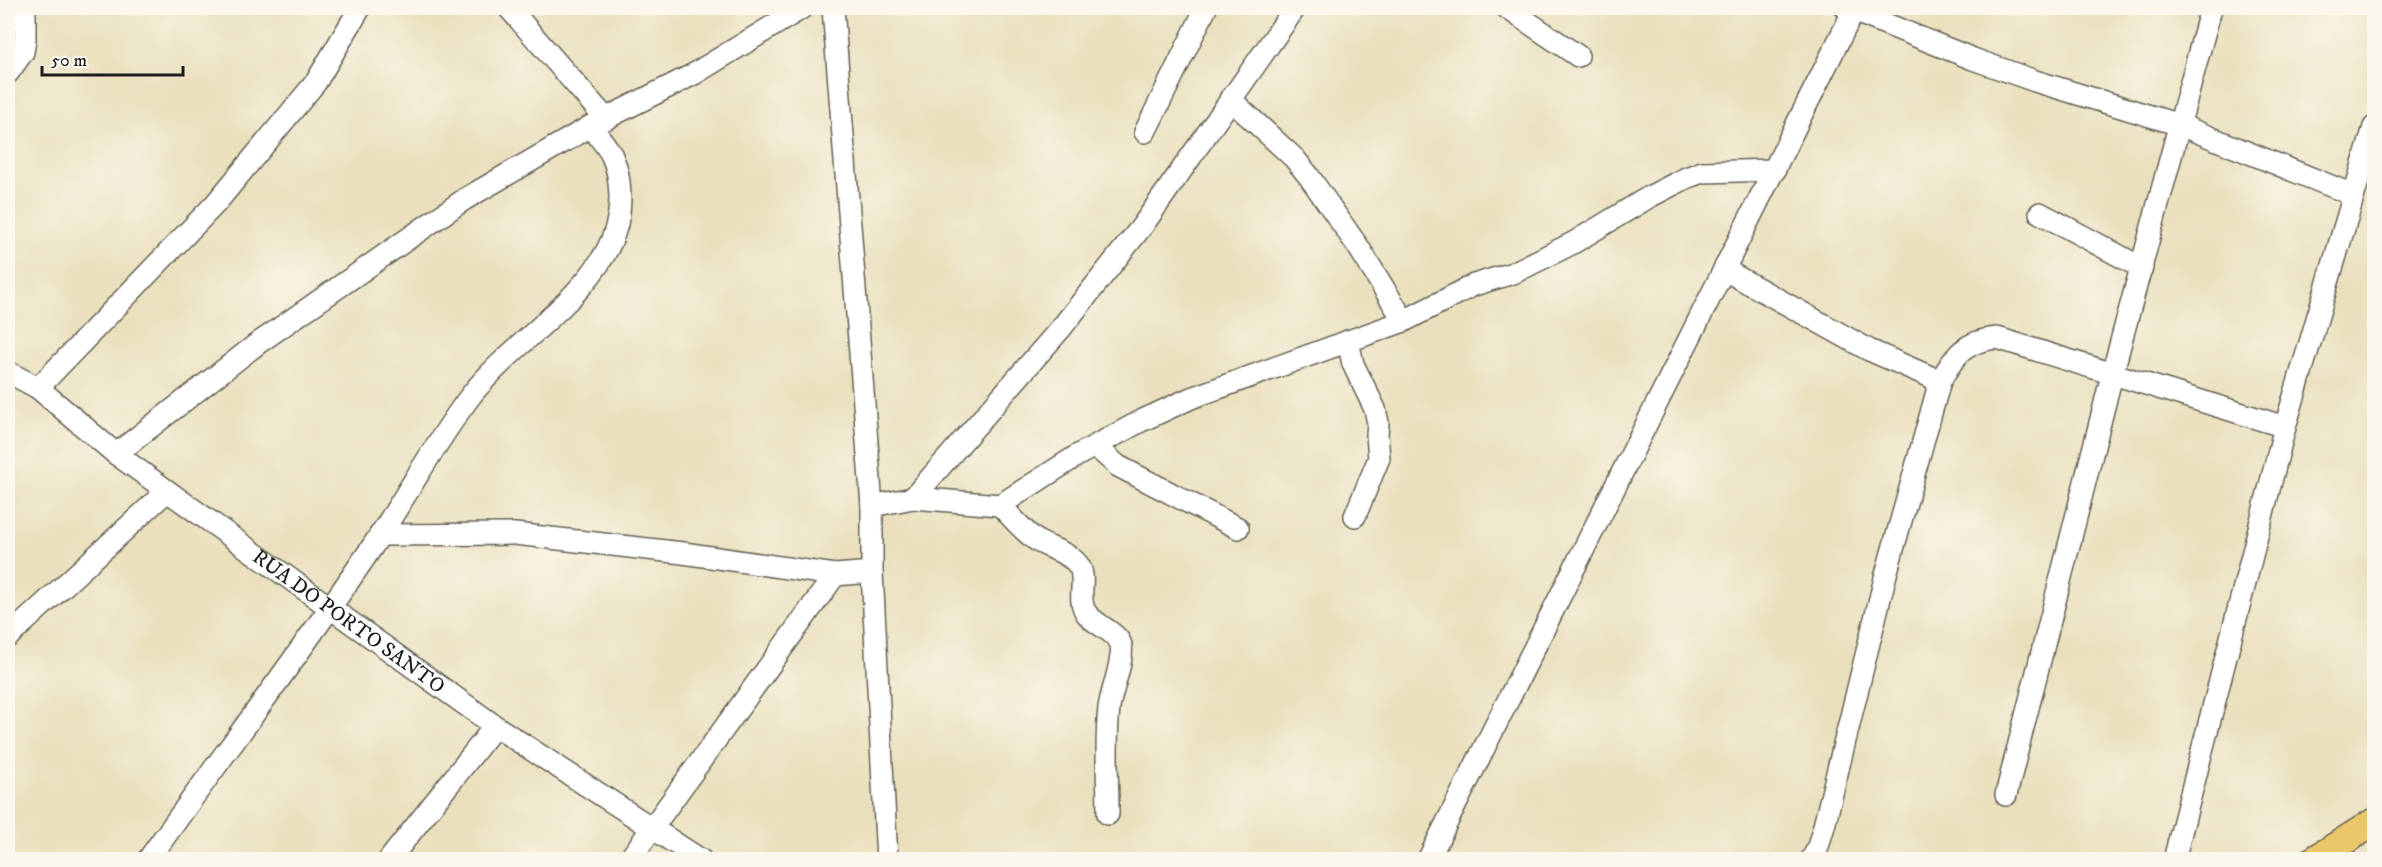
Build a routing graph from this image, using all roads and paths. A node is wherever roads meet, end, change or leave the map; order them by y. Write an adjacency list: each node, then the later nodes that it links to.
1 (25, 8): 12 (street)
2 (360, 8): 28 (street)
3 (509, 8): 14 (street)
4 (802, 8): 14 (street)
5 (833, 8): 35 (street)
6 (1206, 8): 17 (street)
7 (1295, 8): 13 (street)
8 (1507, 8): 11 (street)
9 (2211, 8): 15 (street)
10 (1851, 9): 15 (street); 18 (street)
11 (1578, 56)
12 (8, 73)
13 (1230, 99): 23 (street); 33 (street)
14 (598, 123): 31 (street); 38 (street)
15 (2180, 125): 19 (street); 21 (street)
16 (2374, 127): 19 (street)
17 (1145, 132)
18 (1775, 170): 22 (street); 23 (street)
19 (2353, 195): 29 (street)
20 (2040, 213): 21 (street)
21 (2142, 268): 26 (street)
22 (1725, 270): 27 (street); 53 (street)
23 (1404, 321): 24 (street)
24 (1348, 341): 30 (street); 36 (street)
25 (8, 372): 28 (street, RUA DO PORTO SANTO)
26 (2112, 375): 27 (street); 29 (street); 44 (street)
27 (1941, 381): 54 (street)
28 (38, 388): 31 (street, RUA DO PORTO SANTO)
29 (2285, 428): 55 (street)
30 (1095, 446): 34 (street); 37 (street)
31 (116, 454): 32 (street, RUA DO PORTO SANTO)
32 (167, 491): 41 (street, RUA DO PORTO SANTO); 42 (street)
33 (913, 498): 34 (street); 35 (street)
34 (1000, 505): 45 (street)
35 (872, 506): 39 (street)
36 (1355, 516)
37 (1238, 528)
38 (380, 535): 40 (street); 41 (street)
39 (872, 572): 40 (street); 52 (street)
40 (835, 575): 47 (street)
41 (328, 608): 43 (street, RUA DO PORTO SANTO); 48 (street)
42 (8, 637)
43 (495, 726): 47 (street, RUA DO PORTO SANTO); 49 (street)
44 (2006, 795)
45 (1108, 814)
46 (2374, 822): 56 (main road)
47 (653, 829): 50 (street); 51 (street, RUA DO PORTO SANTO)
48 (148, 860)
49 (389, 860)
50 (629, 860)
51 (701, 860)
52 (887, 860)
53 (1428, 860)
54 (1811, 860)
55 (2174, 860)
56 (2314, 860)

